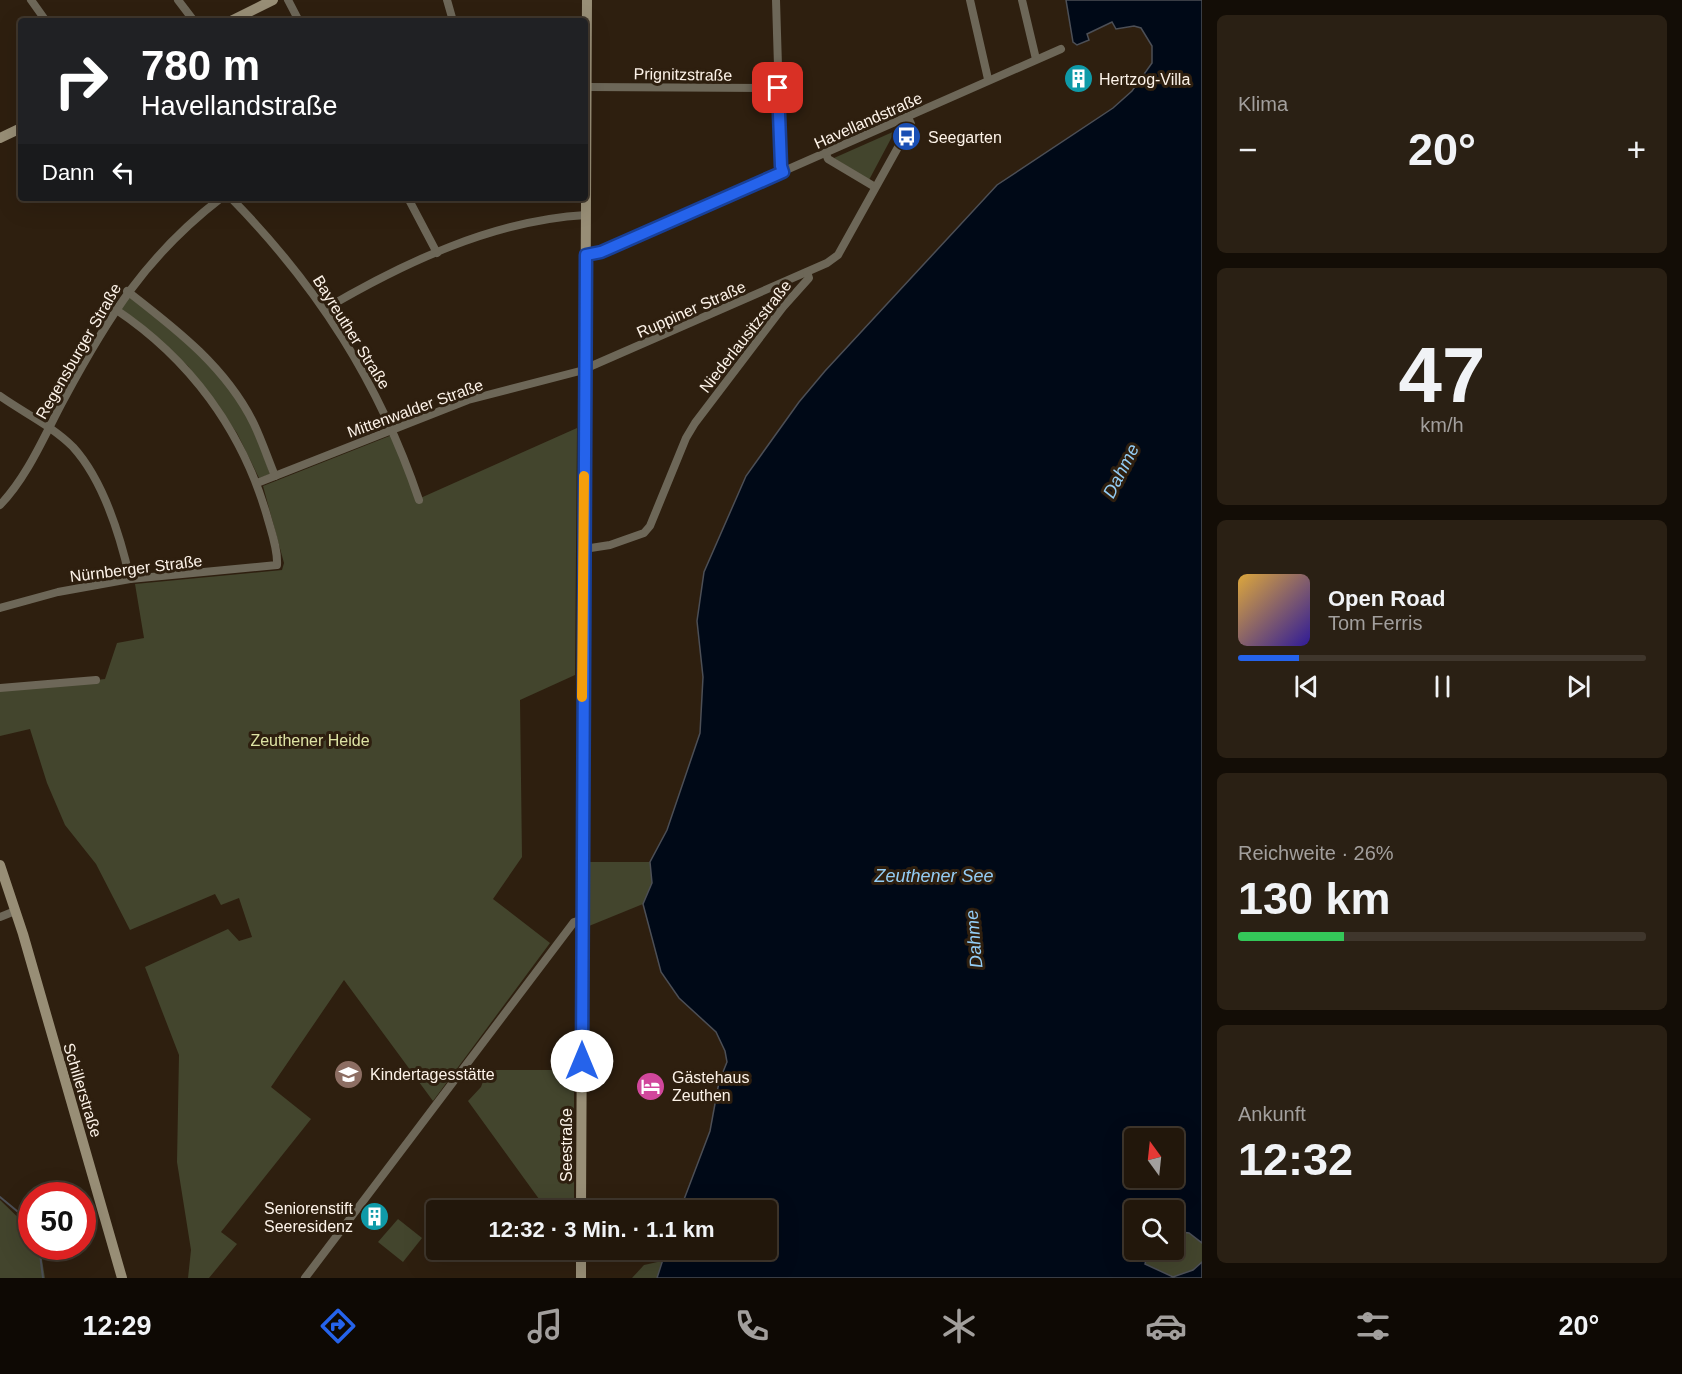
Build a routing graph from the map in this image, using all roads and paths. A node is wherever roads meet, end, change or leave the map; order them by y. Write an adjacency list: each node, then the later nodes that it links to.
1 (31, 0): 10 (street)
2 (178, 0): 11 (street)
3 (273, 0): 12 (main road)
4 (288, 0): 13 (street)
5 (447, 0): 14 (street)
6 (587, 0): 15 (main road, Seestraße)
7 (776, 0): 20 (street)
8 (970, 0): 18 (street)
9 (1023, 0): 17 (street)
10 (44, 18)
11 (192, 18)
12 (237, 18)
13 (297, 18)
14 (452, 18)
15 (587, 18)
16 (1061, 49): 17 (street, Havellandstraße)
17 (1036, 59): 18 (street, Havellandstraße)
18 (988, 79): 21 (street, Havellandstraße)
19 (588, 87): 20 (street, Prignitzstraße)
20 (778, 88): 25 (street)
21 (908, 117): 24 (street, Havellandstraße); 26 (street, Niederlausitzstraße)
22 (18, 129): 23 (main road)
23 (0, 138)
24 (826, 154): 25 (street, Havellandstraße); 26 (street)
25 (783, 172): 33 (street, Havellandstraße)
26 (875, 187): 34 (street, Niederlausitzstraße)
27 (218, 201): 35 (street, Regensburger Straße)
28 (234, 201): 37 (street, Bayreuther Straße)
29 (410, 201): 32 (street)
30 (586, 201): 31 (main road, Seestraße)
31 (586, 215): 32 (street); 33 (main road, Seestraße)
32 (437, 253): 37 (street)
33 (586, 255): 38 (main road, Seestraße)
34 (807, 272): 38 (street, Ruppiner Straße); 46 (street, Niederlausitzstraße)
35 (127, 291): 36 (street, Regensburger Straße); 42 (street)
36 (115, 309): 40 (street, Regensburger Straße); 43 (street)
37 (325, 309): 41 (street, Bayreuther Straße)
38 (585, 369): 41 (street, Mittenwalder Straße); 46 (main road, Seestraße)
39 (0, 396): 40 (street)
40 (49, 427): 45 (street, Regensburger Straße); 47 (street)
41 (392, 430): 42 (street, Mittenwalder Straße); 44 (street, Bayreuther Straße)
42 (275, 476): 43 (street, Mittenwalder Straße)
43 (257, 483): 47 (street, Nürnberger Straße)
44 (419, 500)
45 (0, 505)
46 (584, 549): 54 (main road, Seestraße)
47 (130, 579): 48 (street, Nürnberger Straße)
48 (0, 608)
49 (96, 680): 50 (street)
50 (0, 688)
51 (0, 865): 52 (main road, Schillerstraße)
52 (15, 911): 53 (street); 57 (main road, Schillerstraße)
53 (0, 917)
54 (581, 920): 55 (main road, Seestraße); 58 (street)
55 (581, 1200)
56 (581, 1260): 59 (main road)
57 (122, 1278)
58 (305, 1278)
59 (581, 1278)

